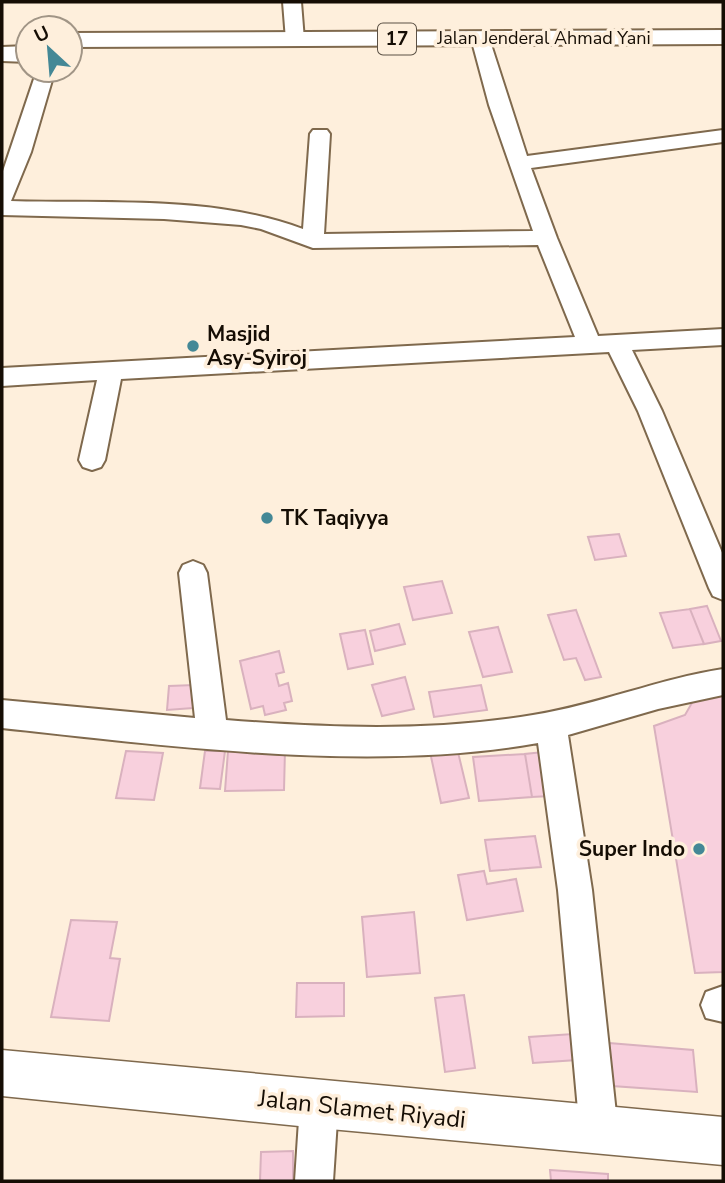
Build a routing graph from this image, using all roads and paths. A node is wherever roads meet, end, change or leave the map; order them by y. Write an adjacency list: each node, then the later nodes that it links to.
1 (292, 2): 4 (street)
2 (723, 37): 5 (highway, Jalan Jenderal Ahmad Yani / 17)
3 (84, 40): 4 (highway, Jalan Jenderal Ahmad Yani / 17)
4 (295, 40): 5 (highway, Jalan Jenderal Ahmad Yani / 17)
5 (482, 45): 6 (highway, Jalan Jenderal Ahmad Yani / 17); 7 (highway, Jalan Jenderal Ahmad Yani / 17); 12 (street)
6 (723, 51)
7 (84, 54)
8 (40, 84): 11 (street)
9 (320, 134): 16 (street)
10 (723, 136): 12 (street)
11 (11, 151): 13 (street)
12 (521, 163): 15 (street)
13 (2, 199)
14 (2, 208): 16 (street)
15 (547, 238): 16 (street); 19 (street)
16 (313, 241)
17 (723, 337): 18 (street)
18 (616, 343): 19 (street); 24 (street)
19 (590, 345): 20 (street)
20 (111, 371): 21 (street); 22 (street)
21 (2, 377)
22 (92, 460)
23 (193, 573): 28 (street)
24 (723, 588)
25 (723, 682): 27 (street)
26 (2, 714): 28 (street)
27 (551, 727): 28 (street); 31 (street)
28 (212, 733)
29 (2, 1073): 30 (main road, Jalan Slamet Riyadi)
30 (319, 1105): 31 (main road, Jalan Slamet Riyadi); 33 (street)
31 (599, 1132): 32 (main road, Jalan Slamet Riyadi)
32 (723, 1142)
33 (314, 1181)

